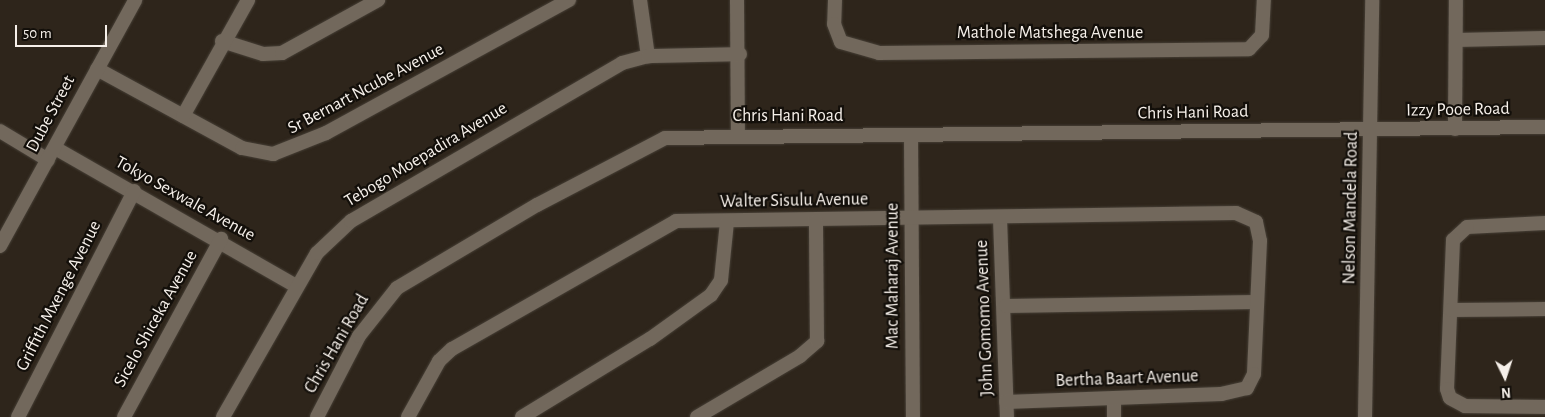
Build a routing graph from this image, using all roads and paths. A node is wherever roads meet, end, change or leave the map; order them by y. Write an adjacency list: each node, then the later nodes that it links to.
1 (135, 0): 17 (street, Dube Street)
2 (248, 0): 14 (street)
3 (378, 0): 14 (street)
4 (569, 0): 11 (street, Sr Bernart Ncube Avenue)
5 (640, 0): 16 (street)
6 (737, 0): 15 (street)
7 (835, 0): 8 (street, Mathole Matshega Avenue)
8 (1264, 0)
9 (1372, 0): 21 (street, Nelson Mandela Road)
10 (1456, 0): 13 (street)
11 (554, 4): 18 (street, Sr Bernart Ncube Avenue)
12 (1545, 38): 13 (street)
13 (1456, 40): 20 (street)
14 (222, 41): 18 (street)
15 (740, 54): 16 (street, Tebogo Moepadira Avenue); 23 (street)
16 (648, 56): 34 (street, Tebogo Moepadira Avenue)
17 (97, 69): 18 (street, Sr Bernart Ncube Avenue); 25 (street, Dube Street)
18 (183, 116)
19 (1545, 127): 20 (street, Izzy Pooe Road)
20 (1455, 129): 21 (street, Izzy Pooe Road)
21 (1372, 130): 24 (street, Chris Hani Road); 52 (street, Nelson Mandela Road)
22 (0, 132): 25 (street, Tokyo Sexwale Avenue)
23 (738, 134): 24 (street, Chris Hani Road); 45 (street, Chris Hani Road)
24 (910, 136): 27 (street, Mac Maharaj Avenue)
25 (51, 154): 26 (street, Tokyo Sexwale Avenue); 33 (street, Dube Street)
26 (134, 191): 32 (street, Tokyo Sexwale Avenue); 42 (street, Griffith Mxenge Avenue)
27 (912, 217): 28 (street, Walter Sisulu Avenue); 29 (street, Walter Sisulu Avenue); 49 (street, Mac Maharaj Avenue)
28 (1000, 218): 35 (street, Walter Sisulu Avenue); 36 (street, John Gomomo Avenue)
29 (816, 221): 30 (street, Walter Sisulu Avenue); 48 (street)
30 (727, 222): 46 (street, Walter Sisulu Avenue); 47 (street)
31 (1545, 223): 38 (street)
32 (220, 239): 34 (street, Tokyo Sexwale Avenue); 43 (street, Sicelo Shiceka Avenue)
33 (0, 246)
34 (296, 286): 44 (street, Tebogo Moepadira Avenue)
35 (1255, 302): 36 (street); 39 (street, Bertha Baart Avenue)
36 (1006, 306): 40 (street, John Gomomo Avenue)
37 (1545, 309): 38 (street)
38 (1451, 310): 41 (street)
39 (1114, 398): 40 (street, Bertha Baart Avenue); 51 (street)
40 (1006, 402): 50 (street, John Gomomo Avenue)
41 (1545, 407)
42 (18, 417)
43 (124, 417)
44 (223, 417)
45 (317, 417)
46 (408, 417)
47 (522, 417)
48 (697, 417)
49 (912, 417)
50 (1006, 417)
51 (1114, 417)
52 (1365, 417)

